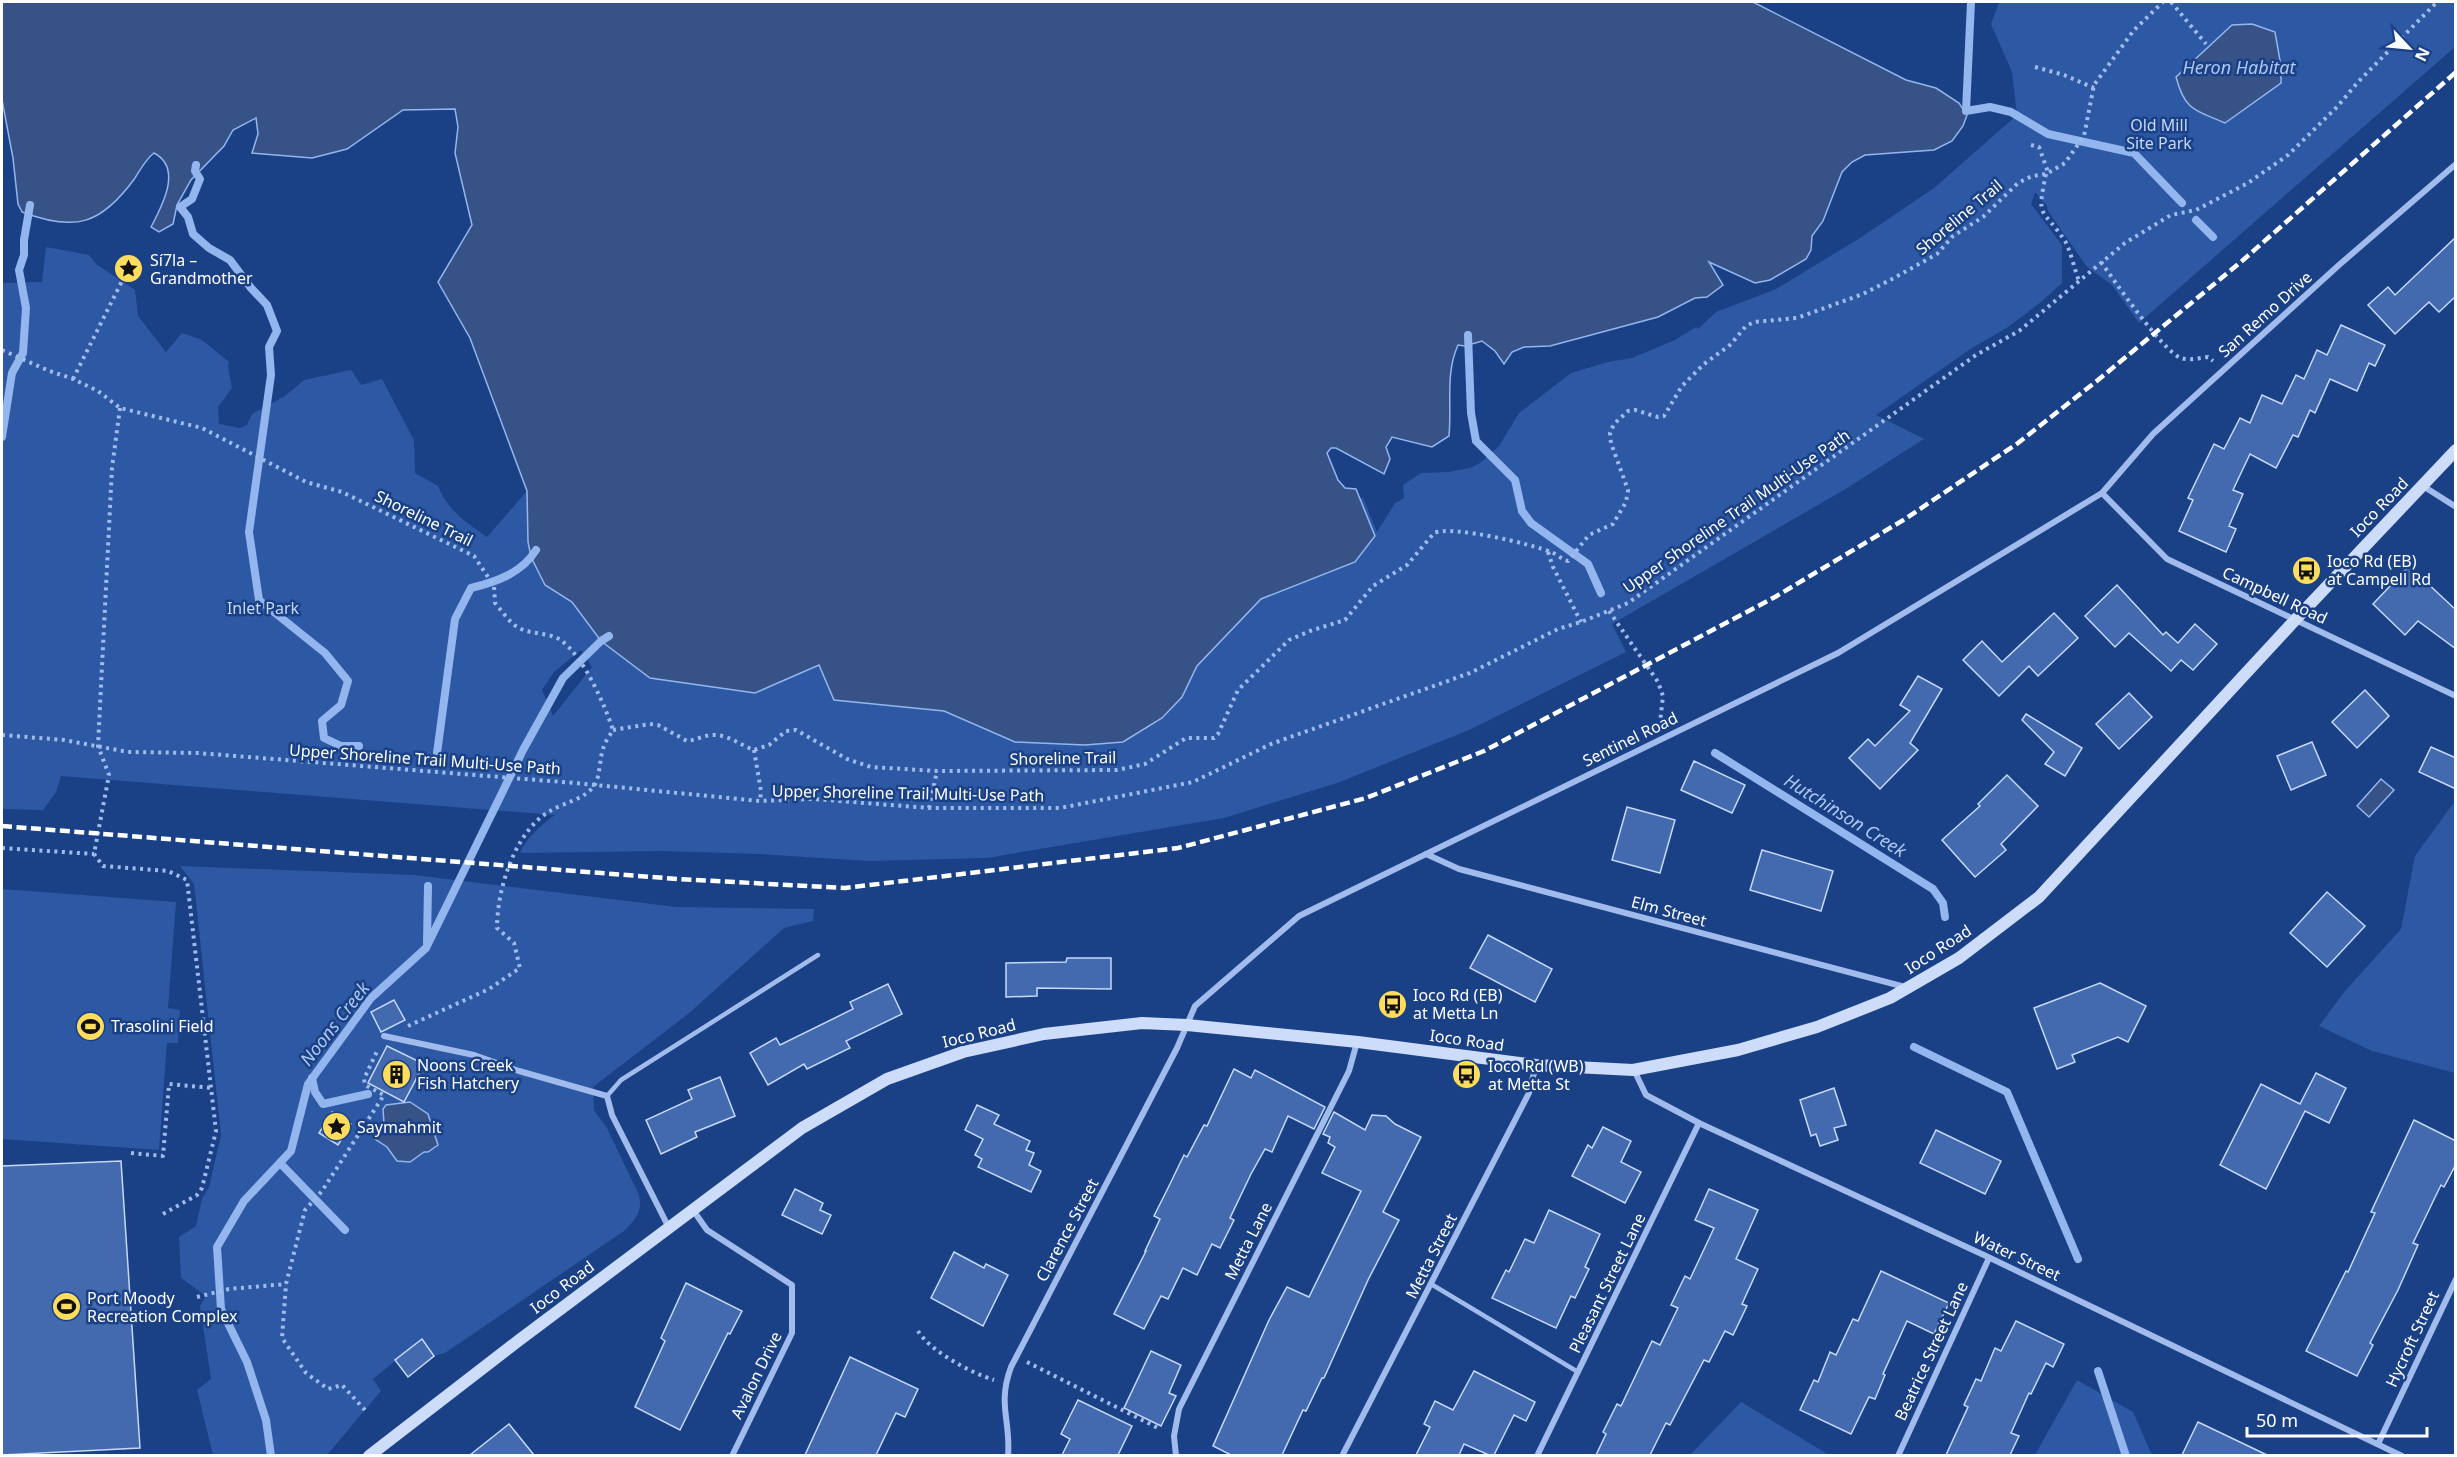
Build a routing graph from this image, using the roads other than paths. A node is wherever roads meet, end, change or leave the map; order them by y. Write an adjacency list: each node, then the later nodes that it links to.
1 (2456, 164): 4 (street, San Remo Drive)
2 (2456, 450): 3 (main road, Ioco Road)
3 (2422, 485): 5 (street); 6 (main road, Ioco Road)
4 (2102, 493): 6 (street, Campbell Road); 8 (street, Sentinel Road)
5 (2456, 507)
6 (2296, 619): 7 (street, Campbell Road); 10 (main road, Ioco Road)
7 (2456, 696)
8 (1426, 854): 10 (street, Elm Street); 11 (street, Sentinel Road)
9 (818, 954): 16 (lane)
10 (1908, 988): 15 (main road, Ioco Road)
11 (1187, 1025): 13 (main road, Ioco Road); 18 (main road, Ioco Road); 27 (street, Clarence Street)
12 (384, 1036): 16 (street)
13 (1358, 1042): 14 (main road, Ioco Road); 28 (street, Metta Lane)
14 (1536, 1065): 15 (main road, Ioco Road); 22 (street, Metta Street)
15 (1634, 1070): 17 (street, Water Street)
16 (607, 1096): 19 (street)
17 (1699, 1123): 20 (street, Water Street); 23 (street, Pleasant Street Lane)
18 (693, 1210): 19 (main road, Ioco Road); 26 (street, Avalon Drive)
19 (669, 1228): 25 (main road, Ioco Road)
20 (1989, 1258): 24 (street, Water Street); 31 (street, Beatrice Street Lane)
21 (2456, 1279): 24 (street, Hycroft Street)
22 (1431, 1284): 23 (lane); 29 (street, Metta Street)
23 (1579, 1373): 30 (street, Pleasant Street Lane)
24 (2378, 1444): 32 (street, Water Street)
25 (369, 1455)
26 (732, 1455)
27 (1008, 1455)
28 (1176, 1455)
29 (1342, 1455)
30 (1537, 1455)
31 (1898, 1455)
32 (2402, 1455)

